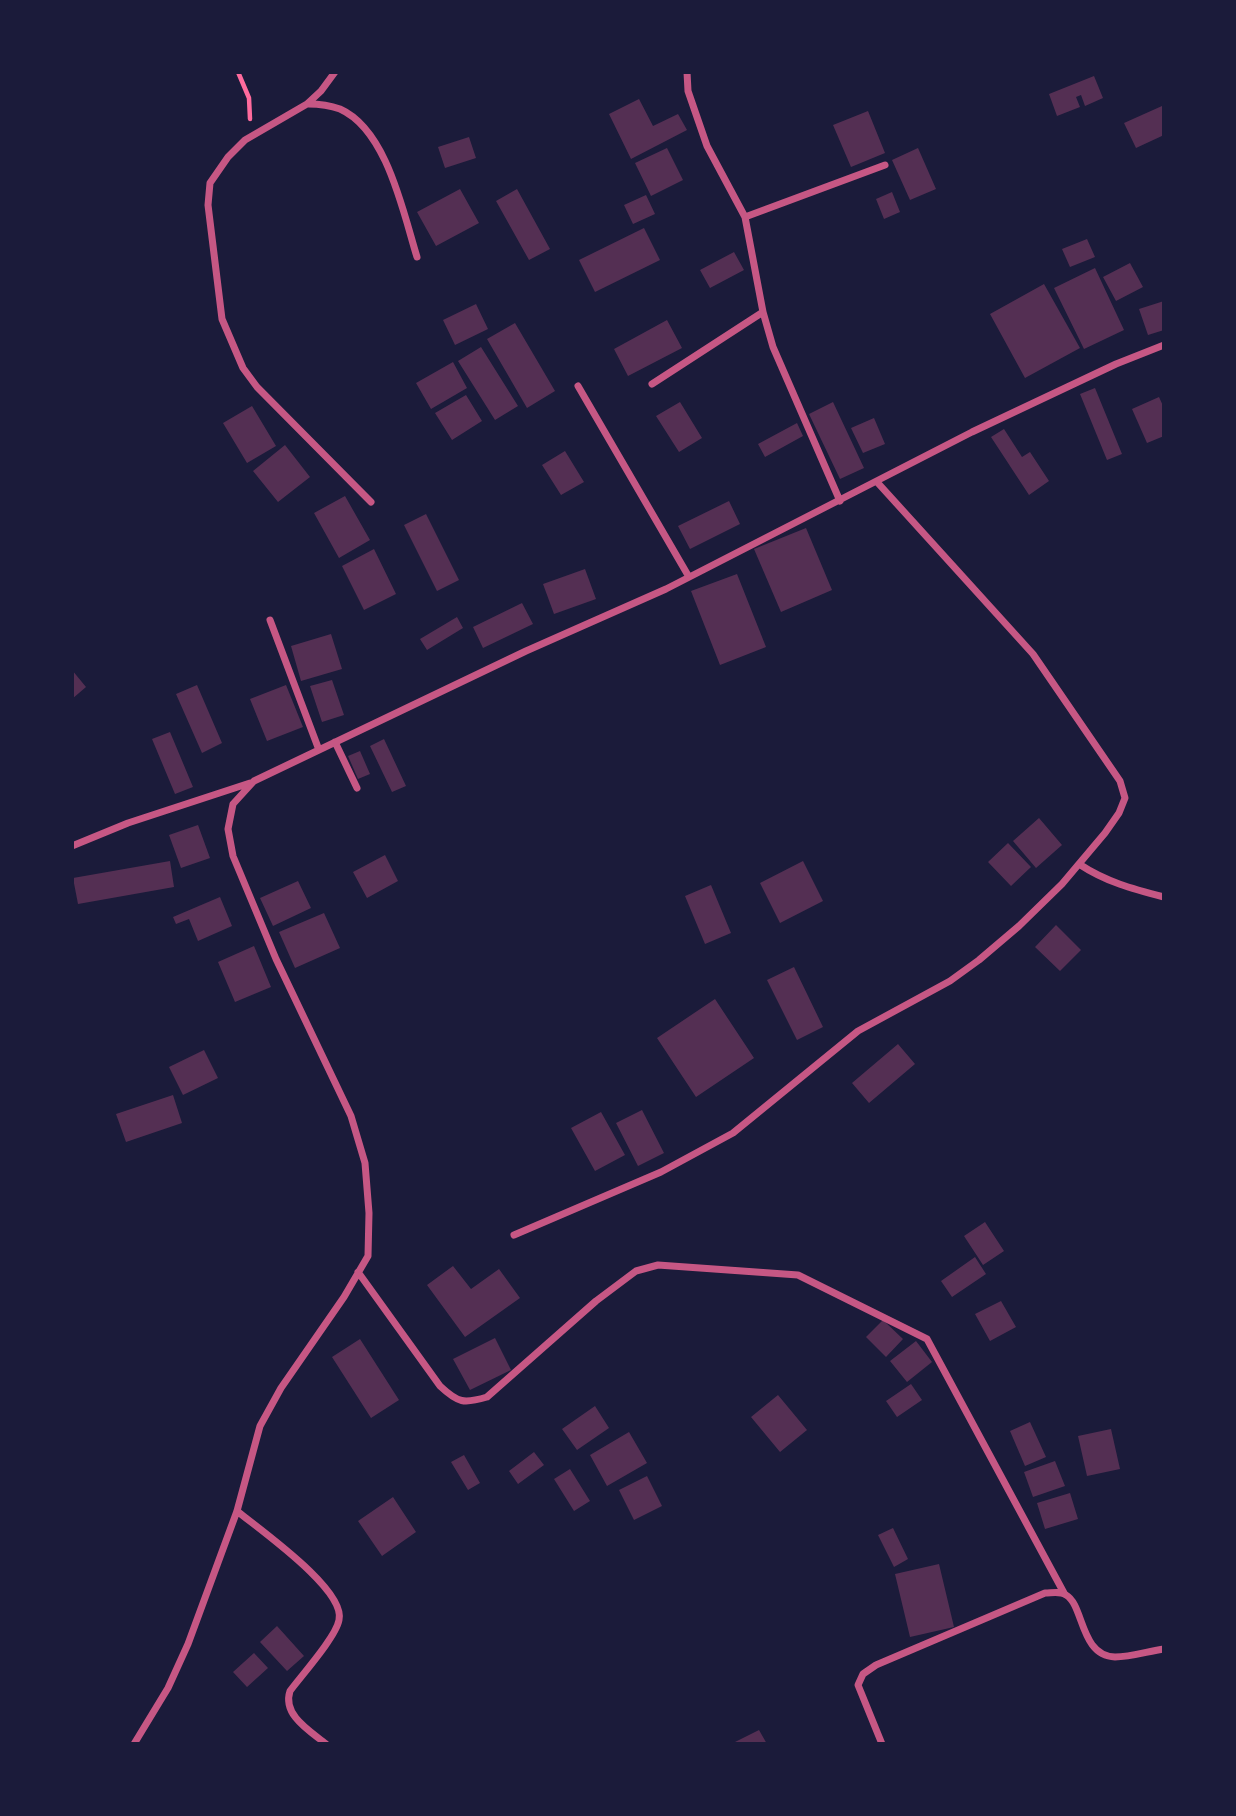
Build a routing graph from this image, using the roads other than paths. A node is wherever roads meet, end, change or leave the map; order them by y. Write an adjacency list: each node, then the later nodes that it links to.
1 (335, 72): 3 (street)
2 (687, 72): 5 (street)
3 (307, 104): 6 (street); 13 (street)
4 (885, 164): 5 (street)
5 (745, 217): 7 (street)
6 (417, 257)
7 (763, 312): 9 (street); 12 (street)
8 (1164, 345): 11 (street)
9 (652, 384)
10 (578, 386): 14 (street)
11 (877, 482): 12 (street); 21 (street)
12 (840, 501): 14 (street)
13 (371, 502)
14 (689, 577): 16 (street)
15 (270, 620): 17 (street)
16 (335, 742): 17 (street); 19 (street)
17 (319, 750): 18 (street)
18 (254, 781): 20 (street); 24 (street)
19 (357, 788)
20 (72, 845)
21 (1079, 864): 22 (street); 23 (street)
22 (1164, 897)
23 (514, 1235)
24 (358, 1272): 25 (street); 26 (street)
25 (237, 1511): 28 (street); 29 (street)
26 (1064, 1592): 27 (street); 30 (street)
27 (1164, 1649)
28 (134, 1744)
29 (326, 1744)
30 (882, 1744)

